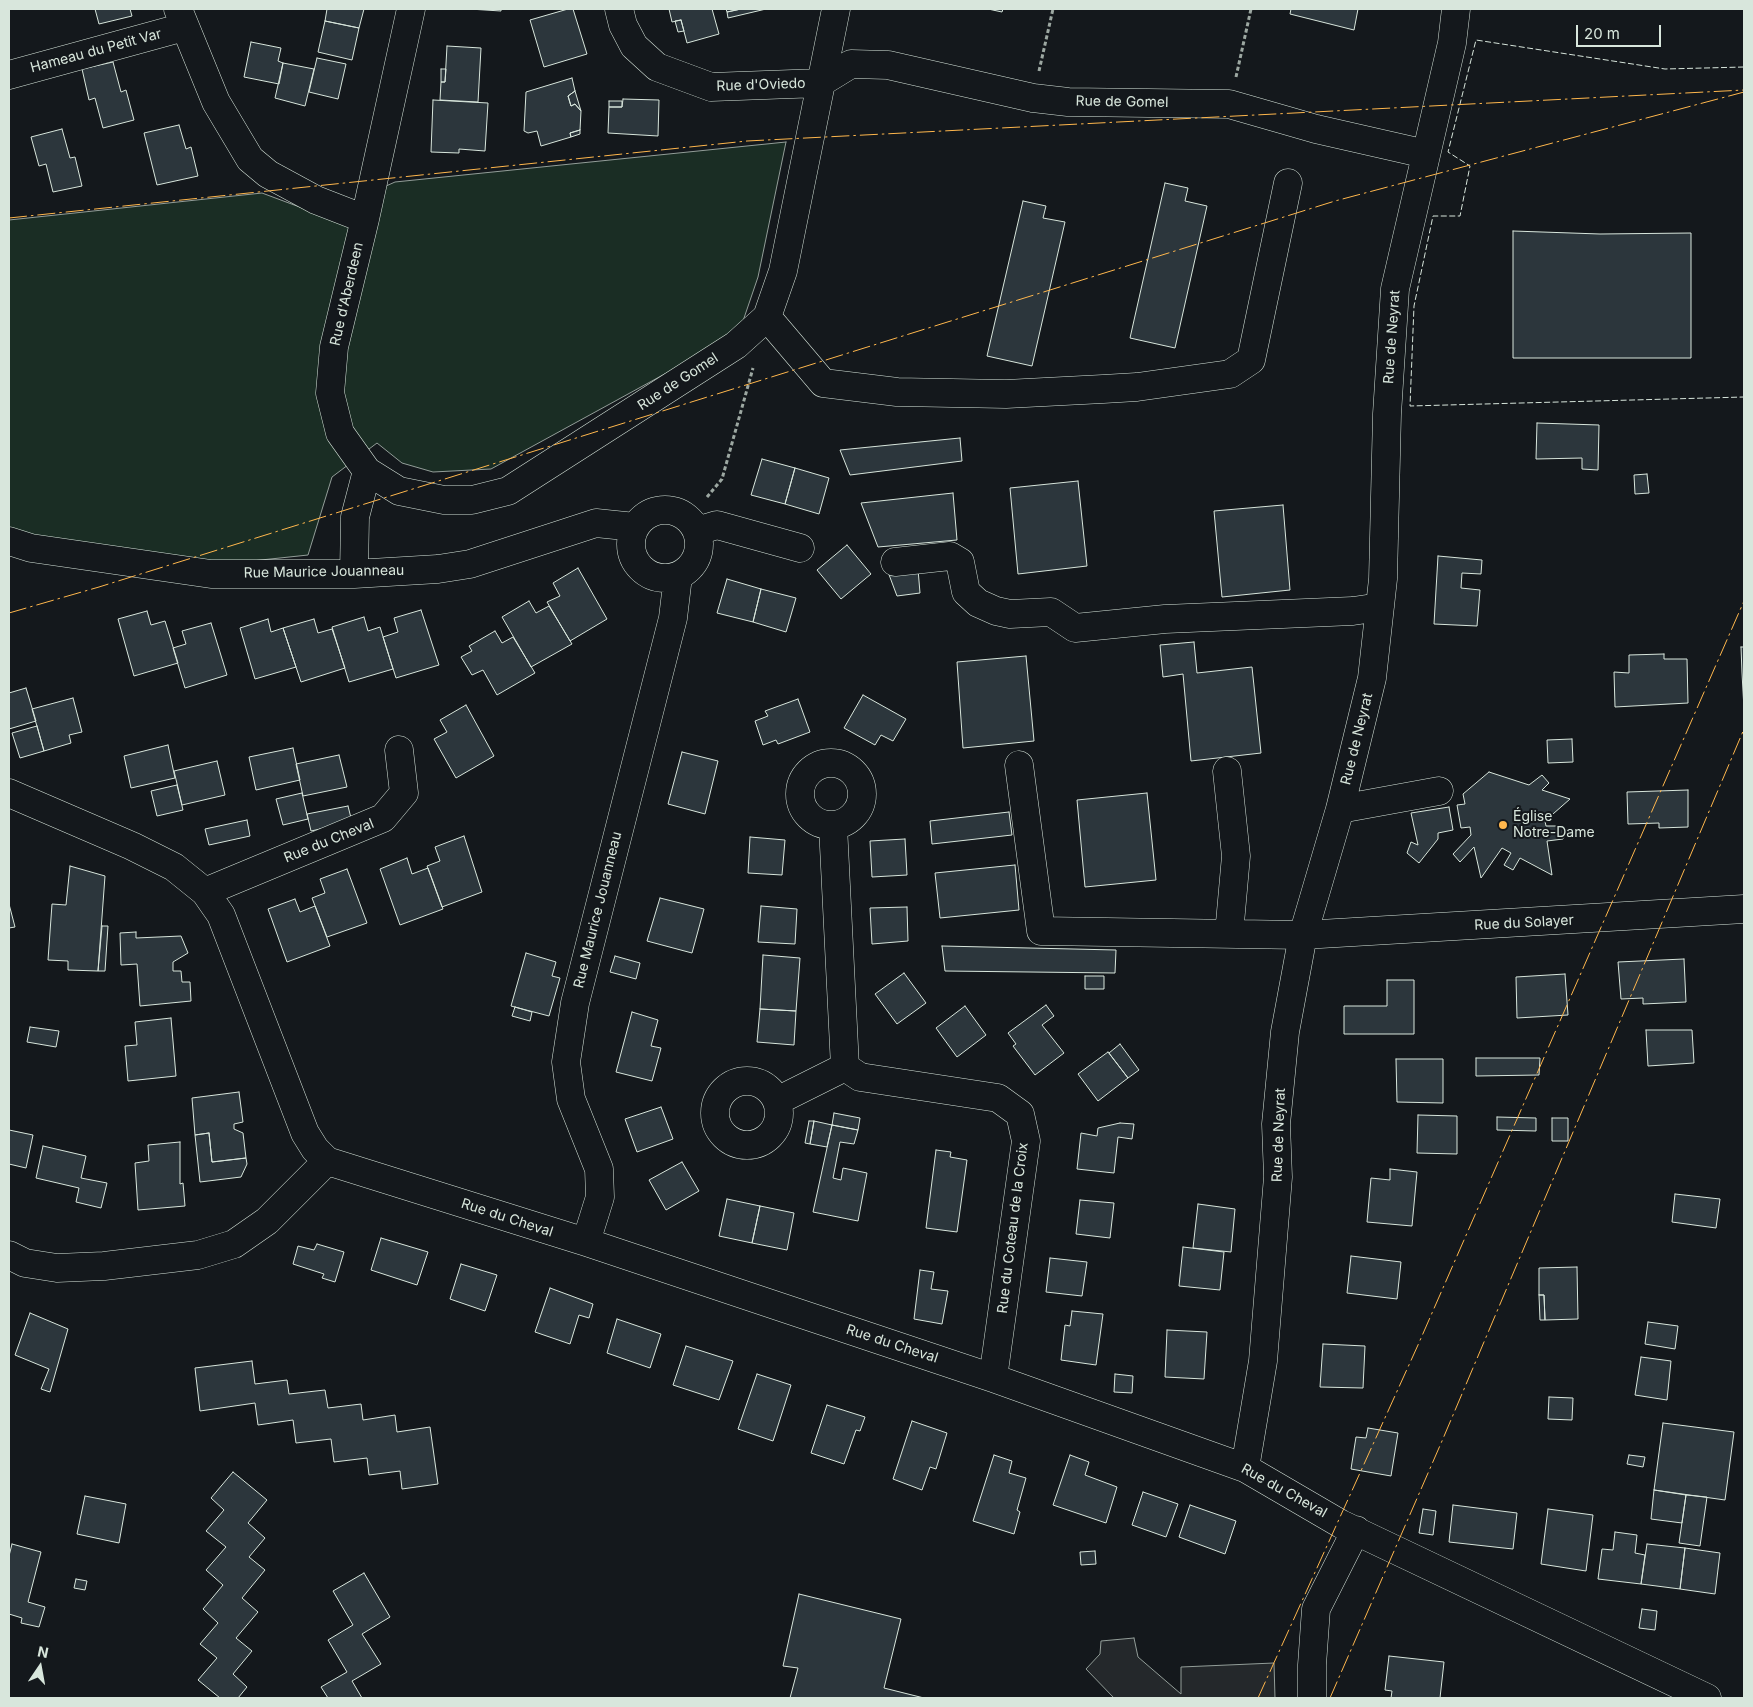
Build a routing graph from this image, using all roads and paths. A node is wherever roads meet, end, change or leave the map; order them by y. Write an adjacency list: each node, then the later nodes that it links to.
1 (411, 9): 14 (street, Rue d'Aberdeen)
2 (619, 9): 9 (street, Rue d'Oviedo)
3 (836, 9): 9 (street)
4 (1053, 9): 10 (path)
5 (1251, 9): 11 (path)
6 (1456, 9): 12 (street, Rue de Neyrat)
7 (181, 18): 8 (street, Hameau du Petit Var); 14 (street)
8 (9, 75)
9 (820, 82): 10 (street, Rue de Gomel); 15 (street)
10 (1032, 98): 11 (street, Rue de Gomel)
11 (1229, 104): 12 (street, Rue de Gomel)
12 (1426, 154): 25 (street, Rue de Neyrat)
13 (1288, 183): 15 (street)
14 (365, 219): 17 (street, Rue d'Aberdeen)
15 (767, 318): 17 (street, Rue de Gomel)
16 (754, 365): 18 (path)
17 (367, 471): 23 (street)
18 (693, 525): 19 (street); 21 (street); 24 (street)
19 (635, 527): 23 (street, Rue Maurice Jouanneau); 24 (street)
20 (9, 540): 23 (street, Rue Maurice Jouanneau)
21 (800, 548)
22 (895, 562): 25 (street)
23 (354, 574)
24 (678, 576): 40 (street, Rue Maurice Jouanneau)
25 (1380, 607): 31 (street, Rue de Neyrat)
26 (399, 750): 33 (street, Rue du Cheval)
27 (1019, 765): 35 (street, Rue du Solayer)
28 (1227, 771): 35 (street)
29 (1439, 791): 31 (street)
30 (9, 793): 33 (street)
31 (1340, 809): 36 (street, Rue de Neyrat)
32 (833, 826): 37 (street)
33 (205, 892): 39 (street)
34 (1744, 909): 36 (street, Rue du Solayer)
35 (1229, 934): 36 (street, Rue du Solayer)
36 (1303, 935): 43 (street, Rue de Neyrat)
37 (845, 1067): 38 (street); 42 (street, Rue du Coteau de la Croix)
38 (776, 1101)
39 (327, 1161): 40 (street, Rue du Cheval); 41 (street)
40 (586, 1242): 42 (street, Rue du Cheval)
41 (9, 1255)
42 (993, 1378): 43 (street, Rue du Cheval)
43 (1246, 1468): 44 (street, Rue du Cheval)
44 (1356, 1530): 45 (street); 46 (street, Rue du Cheval)
45 (1312, 1698)
46 (1707, 1698)

